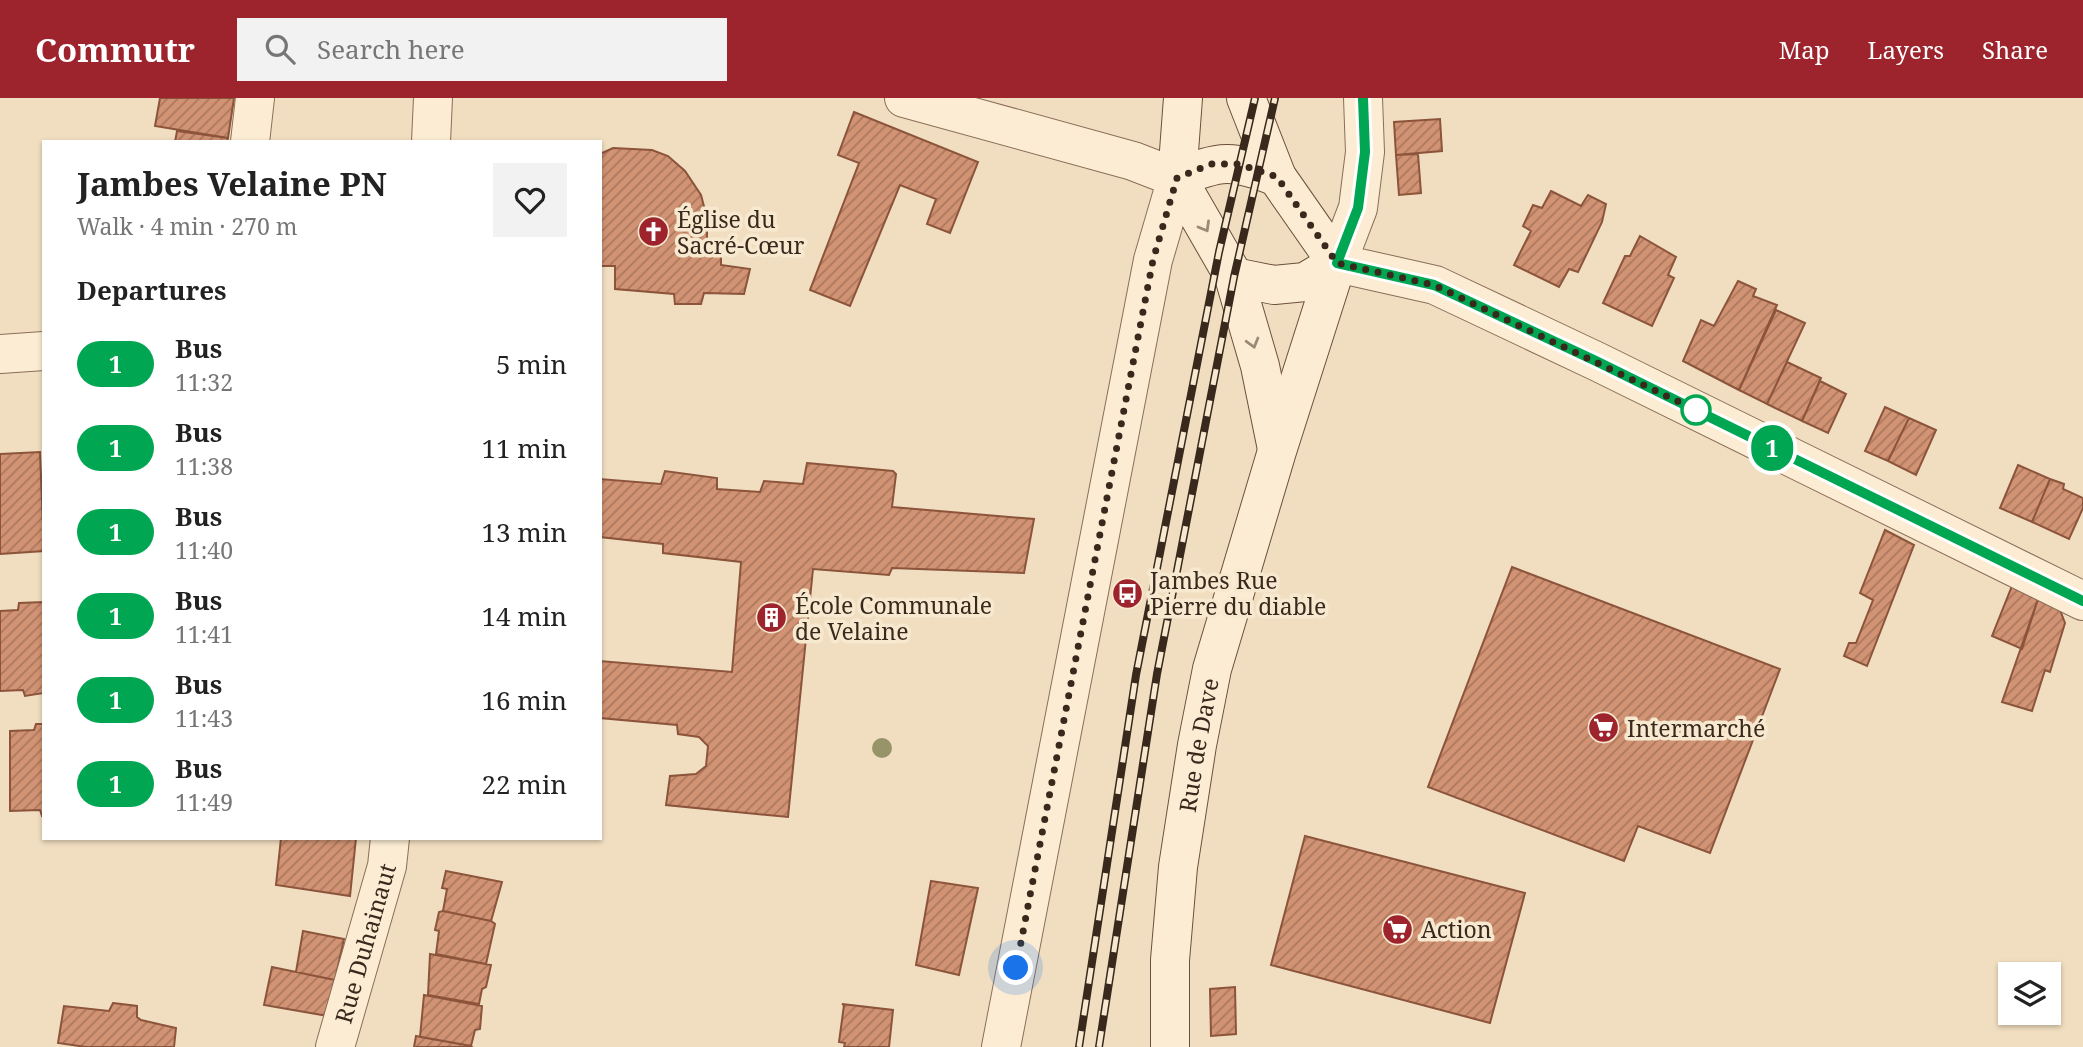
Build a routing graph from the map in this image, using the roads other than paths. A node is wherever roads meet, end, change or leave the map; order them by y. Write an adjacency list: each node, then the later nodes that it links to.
1 (255, 98): 7 (street)
2 (433, 98): 8 (street)
3 (904, 98): 10 (street)
4 (1183, 98): 10 (street)
5 (1245, 98): 9 (street)
6 (1363, 98): 11 (street, Rue de Dave)
7 (250, 140)
8 (431, 140)
9 (1277, 177): 10 (street); 11 (street)
10 (1177, 178): 12 (street, Rue de Dave, one-way to 12); 19 (street)
11 (1337, 263): 12 (street); 15 (street, Rue de Dave); 16 (street)
12 (1234, 277): 15 (street, Rue de Dave, one-way to 15)
13 (42, 351): 14 (street)
14 (0, 354)
15 (1277, 451): 20 (street, Rue de Dave)
16 (2083, 601)
17 (390, 840): 18 (street, Rue Duhainaut)
18 (335, 1047)
19 (1001, 1047)
20 (1170, 1047)

